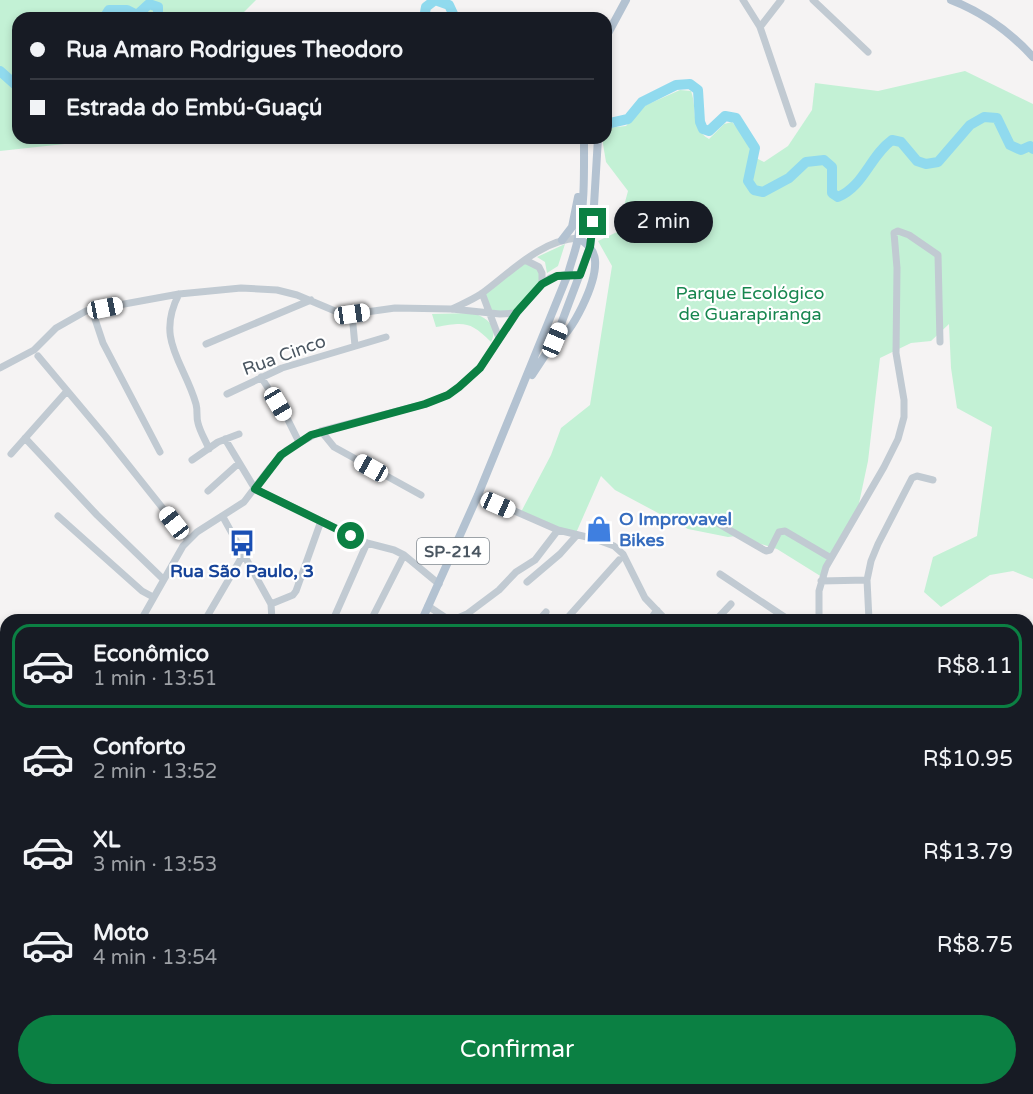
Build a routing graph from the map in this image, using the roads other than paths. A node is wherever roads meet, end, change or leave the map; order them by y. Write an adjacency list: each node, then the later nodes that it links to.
1 (626, 0): 6 (main road)
2 (743, 0): 7 (street)
3 (781, 0): 7 (street)
4 (813, 0): 8 (street)
5 (951, 0): 9 (main road)
6 (612, 26)
7 (760, 27): 10 (street)
8 (868, 52)
9 (1033, 57)
10 (793, 124)
11 (584, 144): 13 (main road, SP-214)
12 (598, 144): 16 (main road, SP-214)
13 (584, 166): 14 (main road, SP-214); 15 (main road)
14 (578, 238): 15 (street); 16 (main road); 18 (main road, SP-214)
15 (562, 240): 17 (street)
16 (590, 247): 19 (main road, SP-214); 33 (main road)
17 (525, 260): 20 (street); 21 (street)
18 (568, 274): 19 (main road); 20 (street); 38 (main road, SP-214)
19 (580, 275): 33 (main road, SP-214)
20 (542, 284): 26 (street)
21 (482, 293): 24 (street); 27 (street)
22 (179, 294): 23 (street); 25 (street); 46 (street)
23 (310, 300): 28 (street); 32 (street)
24 (452, 309): 27 (street); 28 (street)
25 (92, 310): 36 (street); 47 (street)
26 (517, 312): 27 (street); 30 (street)
27 (490, 313): 30 (street)
28 (352, 314): 34 (street)
29 (386, 337): 34 (street, Rua Cinco)
30 (499, 338): 41 (street)
31 (940, 342): 67 (street)
32 (206, 344)
33 (554, 344): 38 (main road, SP-214)
34 (355, 346): 37 (street, Rua Cinco)
35 (38, 356): 39 (street)
36 (0, 368)
37 (261, 377): 40 (street, Rua Cinco); 45 (street)
38 (523, 387): 55 (main road, SP-214)
39 (67, 391): 43 (street); 62 (street)
40 (227, 394)
41 (321, 431): 45 (street); 54 (street)
42 (239, 434): 44 (street)
43 (25, 438): 48 (street); 69 (street)
44 (225, 439): 46 (street); 50 (street)
45 (299, 442): 52 (street)
46 (209, 449): 49 (street)
47 (160, 452)
48 (11, 454)
49 (192, 460)
50 (239, 463): 52 (street); 53 (street)
51 (933, 480): 70 (street)
52 (255, 489): 57 (street); 58 (street)
53 (208, 491)
54 (421, 495)
55 (478, 495): 60 (street); 73 (main road, SP-214)
56 (58, 516): 74 (street)
57 (223, 517): 62 (street); 64 (street)
58 (321, 521): 63 (street); 75 (street)
59 (719, 525): 67 (street)
60 (558, 530): 61 (street); 86 (street)
61 (577, 535): 66 (street); 72 (street)
62 (188, 540): 69 (street)
63 (367, 543): 65 (street); 82 (street)
64 (243, 555): 75 (street); 80 (street)
65 (404, 555): 73 (street); 83 (street)
66 (621, 557): 78 (street); 87 (street)
67 (831, 558): 71 (street)
68 (720, 574): 91 (street)
69 (163, 579): 74 (street)
70 (867, 580): 71 (street); 93 (street)
71 (821, 581): 92 (street)
72 (527, 582)
73 (439, 584): 77 (main road, SP-214)
74 (153, 597): 79 (street)
75 (271, 604): 81 (street)
76 (731, 604): 90 (street)
77 (428, 606): 84 (main road, SP-214); 85 (street)
78 (657, 610): 88 (street); 89 (street)
79 (144, 614)
80 (209, 614)
81 (272, 614)
82 (336, 614)
83 (374, 614)
84 (425, 614)
85 (441, 614)
86 (473, 614)
87 (571, 614)
88 (654, 614)
89 (661, 614)
90 (722, 614)
91 (780, 614)
92 (819, 614)
93 (869, 614)

